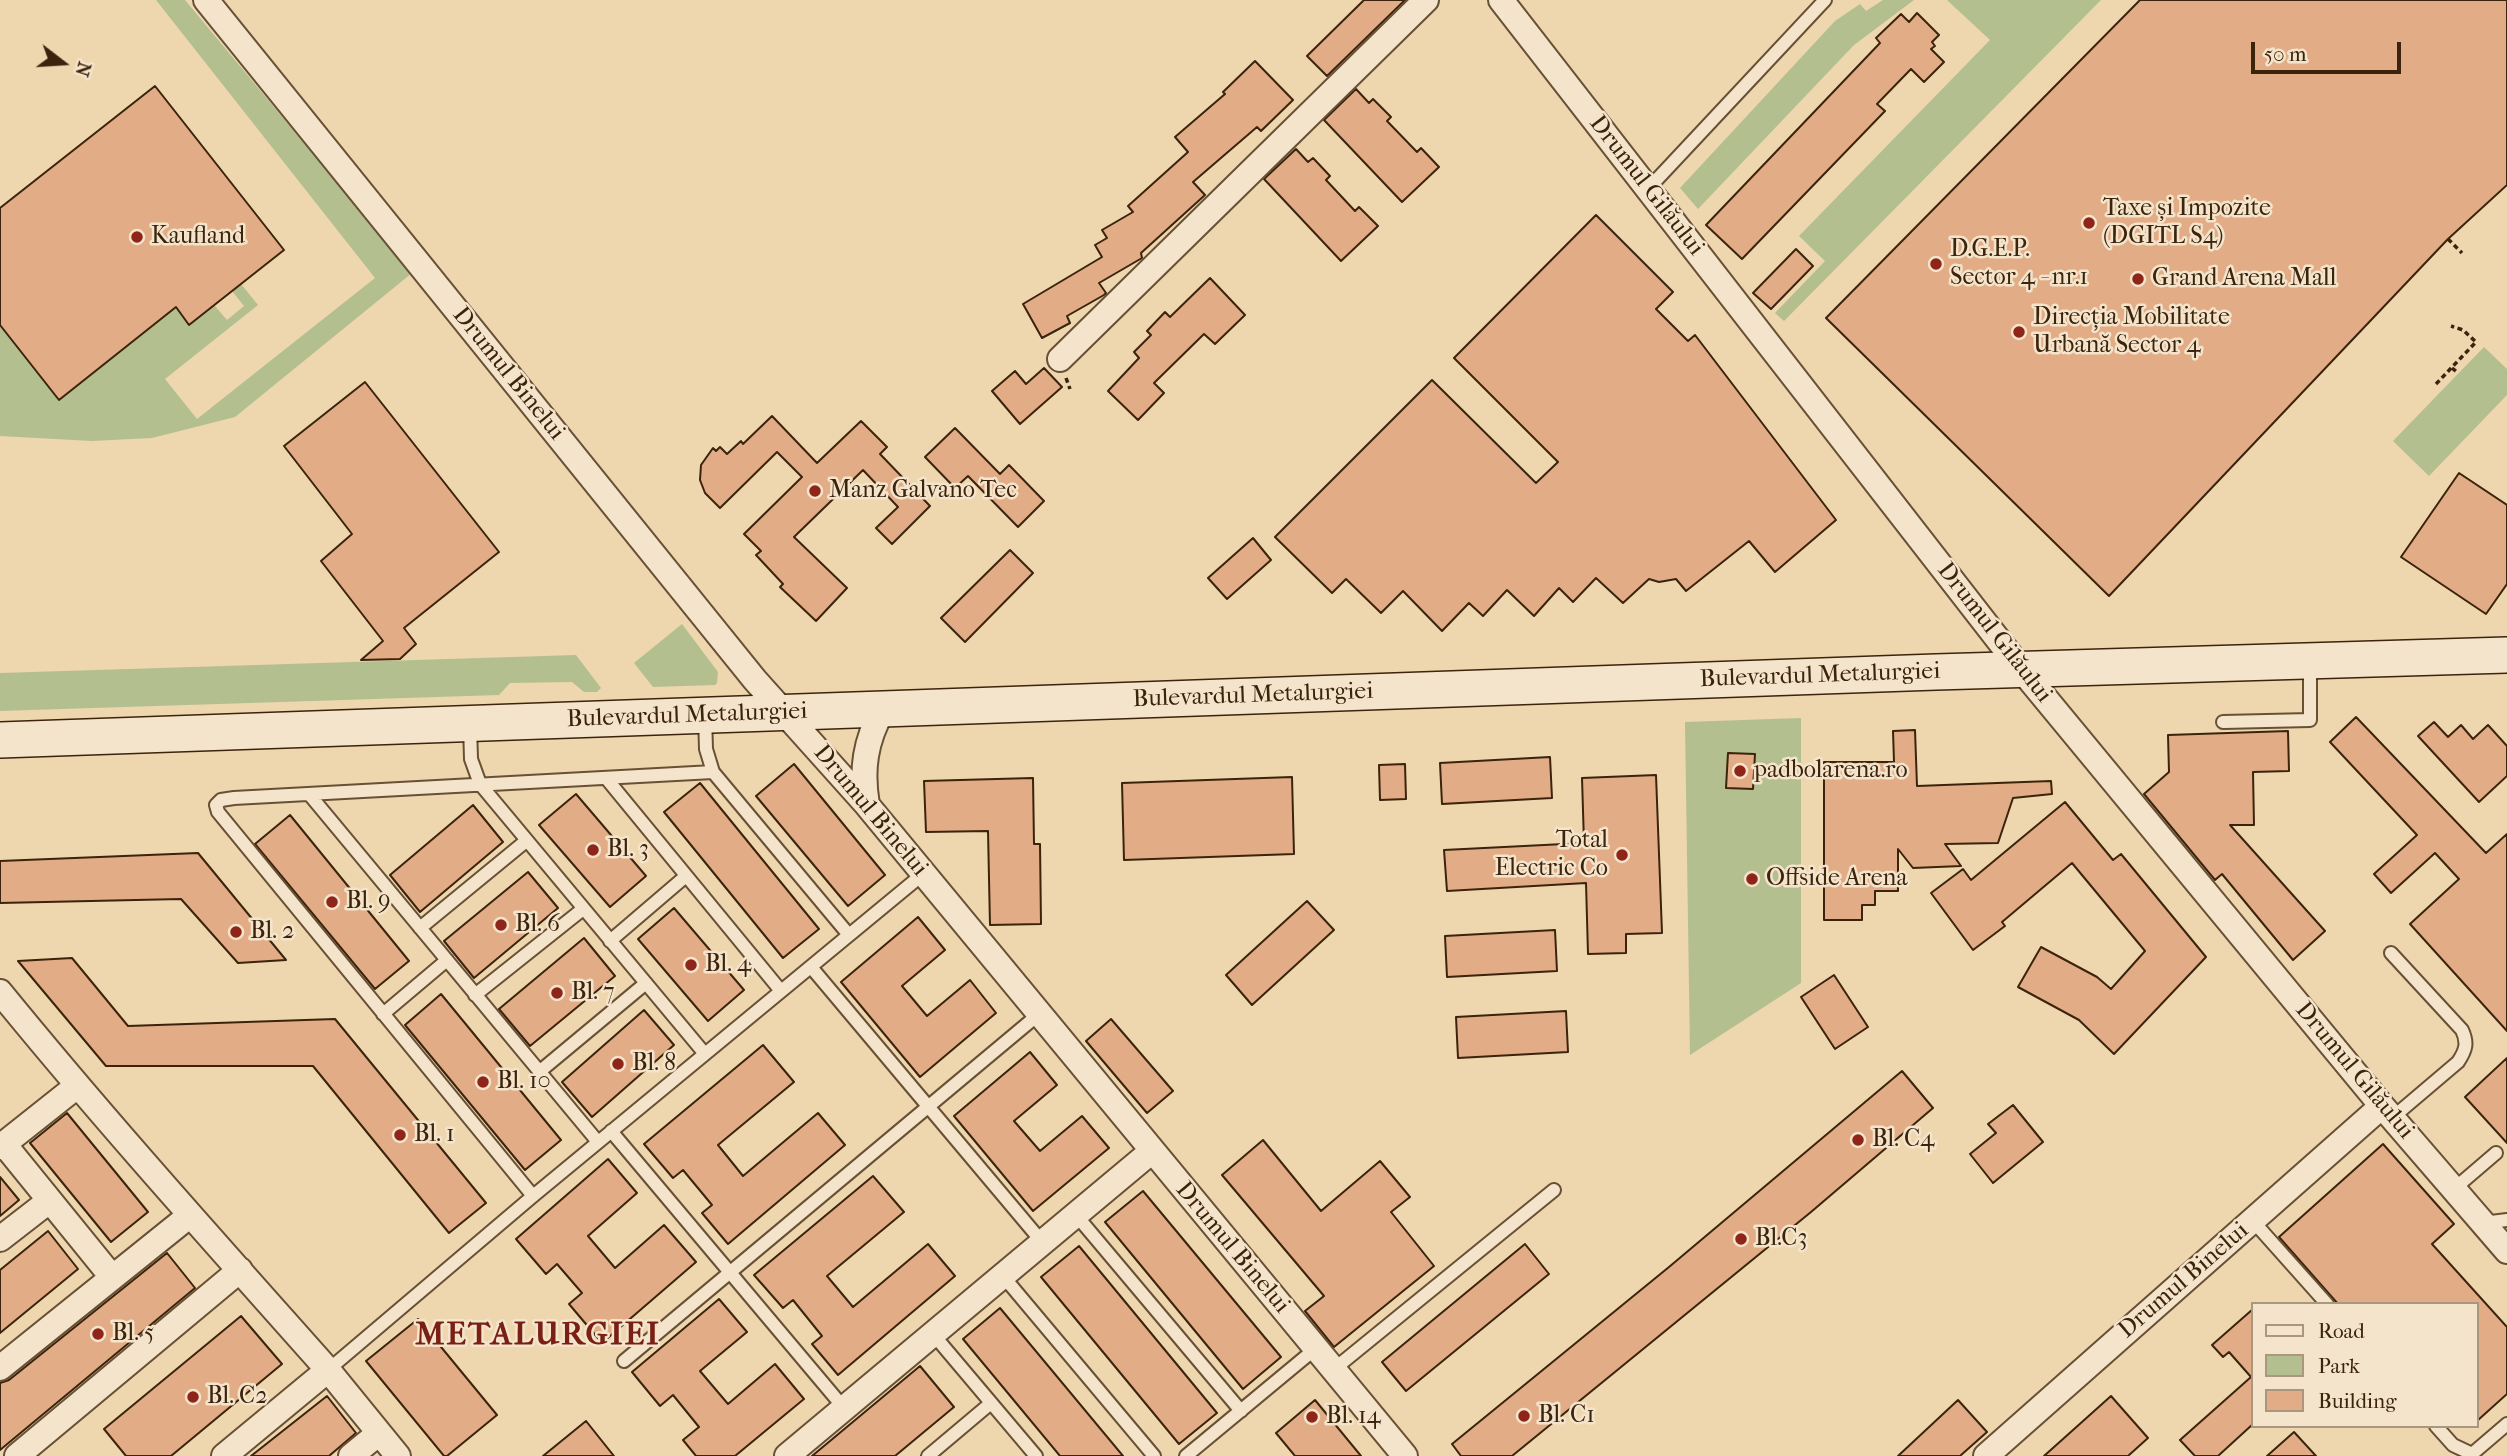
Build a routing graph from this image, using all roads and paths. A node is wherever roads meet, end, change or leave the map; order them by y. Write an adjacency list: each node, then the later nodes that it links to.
1 (206, 0): 17 (street, Drumul Binelui)
2 (1426, 0): 9 (street)
3 (1501, 0): 5 (street, Drumul Gilăului)
4 (1825, 0): 5 (lane)
5 (1648, 189): 15 (street, Drumul Gilăului)
6 (2448, 239): 7 (path)
7 (2462, 253)
8 (2451, 326): 10 (path)
9 (1060, 359)
10 (2452, 368): 11 (path); 12 (path)
11 (2458, 373)
12 (2436, 384)
13 (2507, 655): 14 (main road, Bulevardul Metalurgiei)
14 (2310, 660): 15 (main road, Bulevardul Metalurgiei); 19 (lane)
15 (2021, 669): 16 (main road, Bulevardul Metalurgiei); 47 (street, Drumul Gilăului)
16 (883, 709): 17 (main road, Bulevardul Metalurgiei); 26 (street)
17 (783, 713): 18 (main road, Bulevardul Metalurgiei); 26 (street, Drumul Binelui)
18 (705, 715): 20 (main road, Bulevardul Metalurgiei); 22 (lane)
19 (2223, 722)
20 (470, 724): 21 (main road, Bulevardul Metalurgiei); 24 (lane)
21 (0, 740)
22 (713, 772): 23 (lane); 32 (lane)
23 (606, 778): 24 (lane); 29 (lane)
24 (480, 784): 25 (lane); 27 (lane)
25 (309, 794): 31 (lane); 41 (lane)
26 (867, 805): 28 (street, Drumul Binelui)
27 (526, 841): 30 (lane); 31 (lane)
28 (923, 874): 32 (lane); 42 (street, Drumul Binelui)
29 (685, 876): 33 (lane); 38 (lane)
30 (583, 909): 33 (lane); 40 (lane)
31 (420, 928): 35 (lane)
32 (849, 935): 36 (lane)
33 (610, 941): 37 (lane)
34 (2390, 953): 47 (lane)
35 (447, 960): 40 (lane); 41 (lane)
36 (811, 967): 38 (lane); 46 (lane)
37 (646, 983): 43 (lane); 44 (lane)
38 (781, 991): 43 (lane)
39 (0, 992): 45 (street)
40 (475, 995): 44 (lane)
41 (383, 1014): 55 (lane)
42 (1040, 1014): 46 (lane); 51 (street, Drumul Binelui)
43 (705, 1054): 48 (lane)
44 (540, 1072): 49 (lane)
45 (77, 1086): 50 (street); 58 (street)
46 (928, 1107): 62 (lane); 65 (lane)
47 (2387, 1112): 53 (street, Drumul Gilăului); 59 (street, Drumul Binelui)
48 (611, 1132): 49 (lane); 65 (lane)
49 (598, 1142): 55 (lane)
50 (2, 1145): 56 (street)
51 (1152, 1151): 57 (street); 70 (street, Drumul Binelui)
52 (2496, 1153): 53 (lane)
53 (2454, 1189): 60 (street, Drumul Gilăului)
54 (1554, 1190): 74 (lane)
55 (533, 1196): 73 (lane)
56 (49, 1201): 61 (street); 67 (street)
57 (1076, 1215): 62 (street); 77 (lane)
58 (189, 1216): 64 (street); 67 (street)
59 (2253, 1221): 68 (lane); 91 (street, Drumul Binelui)
60 (2495, 1222): 63 (street, Drumul Gilăului)
61 (0, 1239)
62 (1042, 1243): 66 (street)
63 (2507, 1251)
64 (240, 1270): 73 (street); 81 (street)
65 (730, 1272): 71 (lane); 76 (lane)
66 (1003, 1276): 69 (street); 88 (lane)
67 (112, 1277): 72 (street)
68 (2325, 1302)
69 (933, 1334): 75 (lane); 76 (street)
70 (1315, 1349): 74 (street, Drumul Binelui); 77 (lane)
71 (624, 1361)
72 (0, 1368)
73 (328, 1370): 80 (street); 82 (street)
74 (1333, 1370): 90 (street, Drumul Binelui)
75 (991, 1403): 86 (lane); 87 (lane)
76 (844, 1408): 85 (street)
77 (1241, 1411): 89 (lane)
78 (2507, 1424): 79 (lane)
79 (2437, 1428)
80 (379, 1433): 83 (street); 84 (street)
81 (17, 1456)
82 (224, 1456)
83 (351, 1456)
84 (398, 1456)
85 (787, 1456)
86 (928, 1456)
87 (1036, 1456)
88 (1154, 1456)
89 (1186, 1456)
90 (1405, 1456)
91 (1986, 1456)

